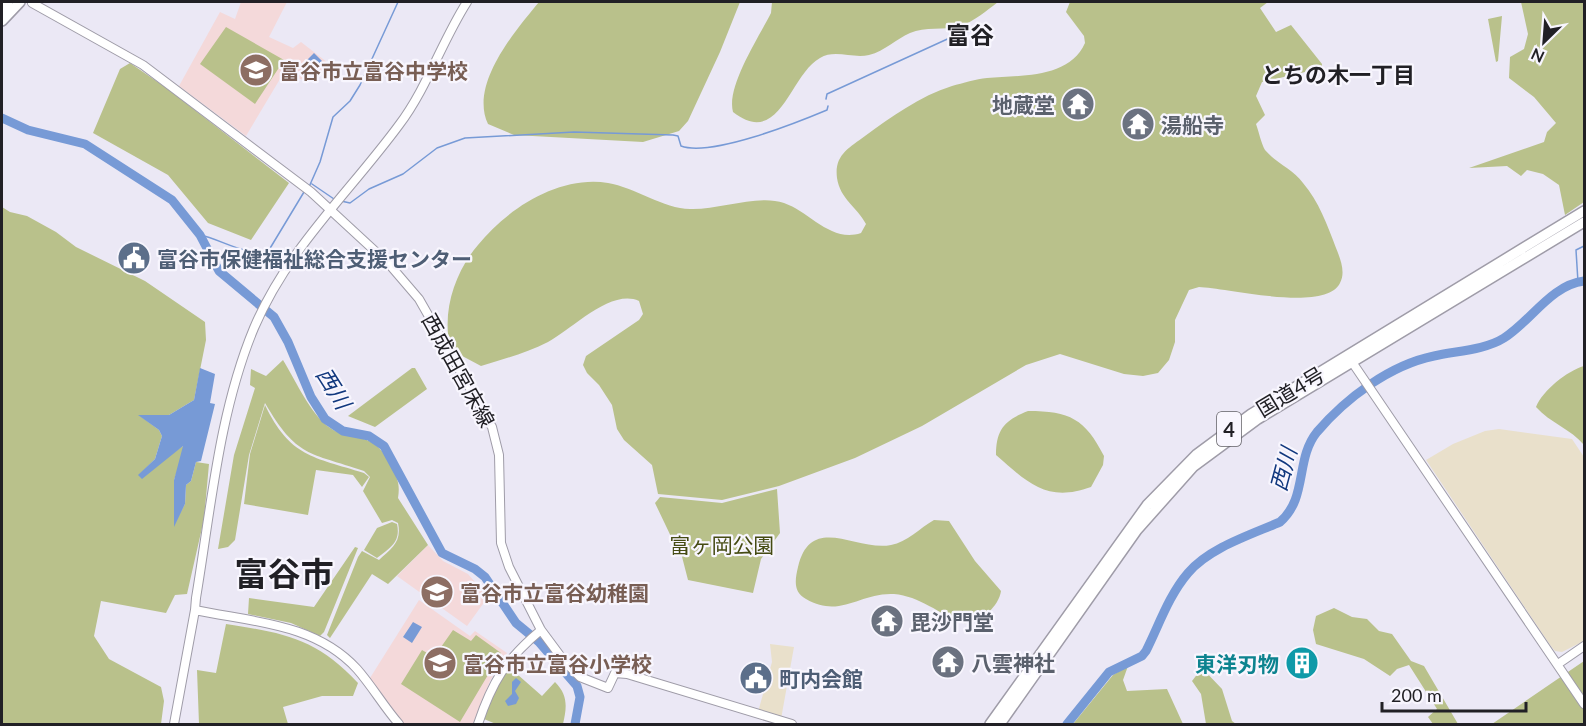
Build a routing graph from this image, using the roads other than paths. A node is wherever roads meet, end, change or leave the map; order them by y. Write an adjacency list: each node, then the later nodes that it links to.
1 (8, 2): 5 (highway)
2 (20, 2): 6 (highway)
3 (466, 2): 7 (street)
4 (32, 3): 7 (street, 西成田宮床線)
5 (2, 9)
6 (2, 21)
7 (329, 208): 11 (street); 12 (street, 西成田宮床線)
8 (1584, 211): 10 (highway, 国道4号 / 4)
9 (1584, 222): 10 (highway, 国道4号 / 4)
10 (1350, 358): 14 (street); 20 (highway, 国道4号 / 4); 21 (highway, 国道4号 / 4)
11 (195, 610): 16 (street); 17 (street)
12 (539, 632): 18 (street); 19 (street, 西成田宮床線)
13 (1584, 646): 14 (street)
14 (1558, 664): 15 (street)
15 (1584, 704)
16 (174, 724)
17 (399, 724)
18 (478, 724)
19 (792, 724)
20 (990, 724)
21 (1000, 724)

